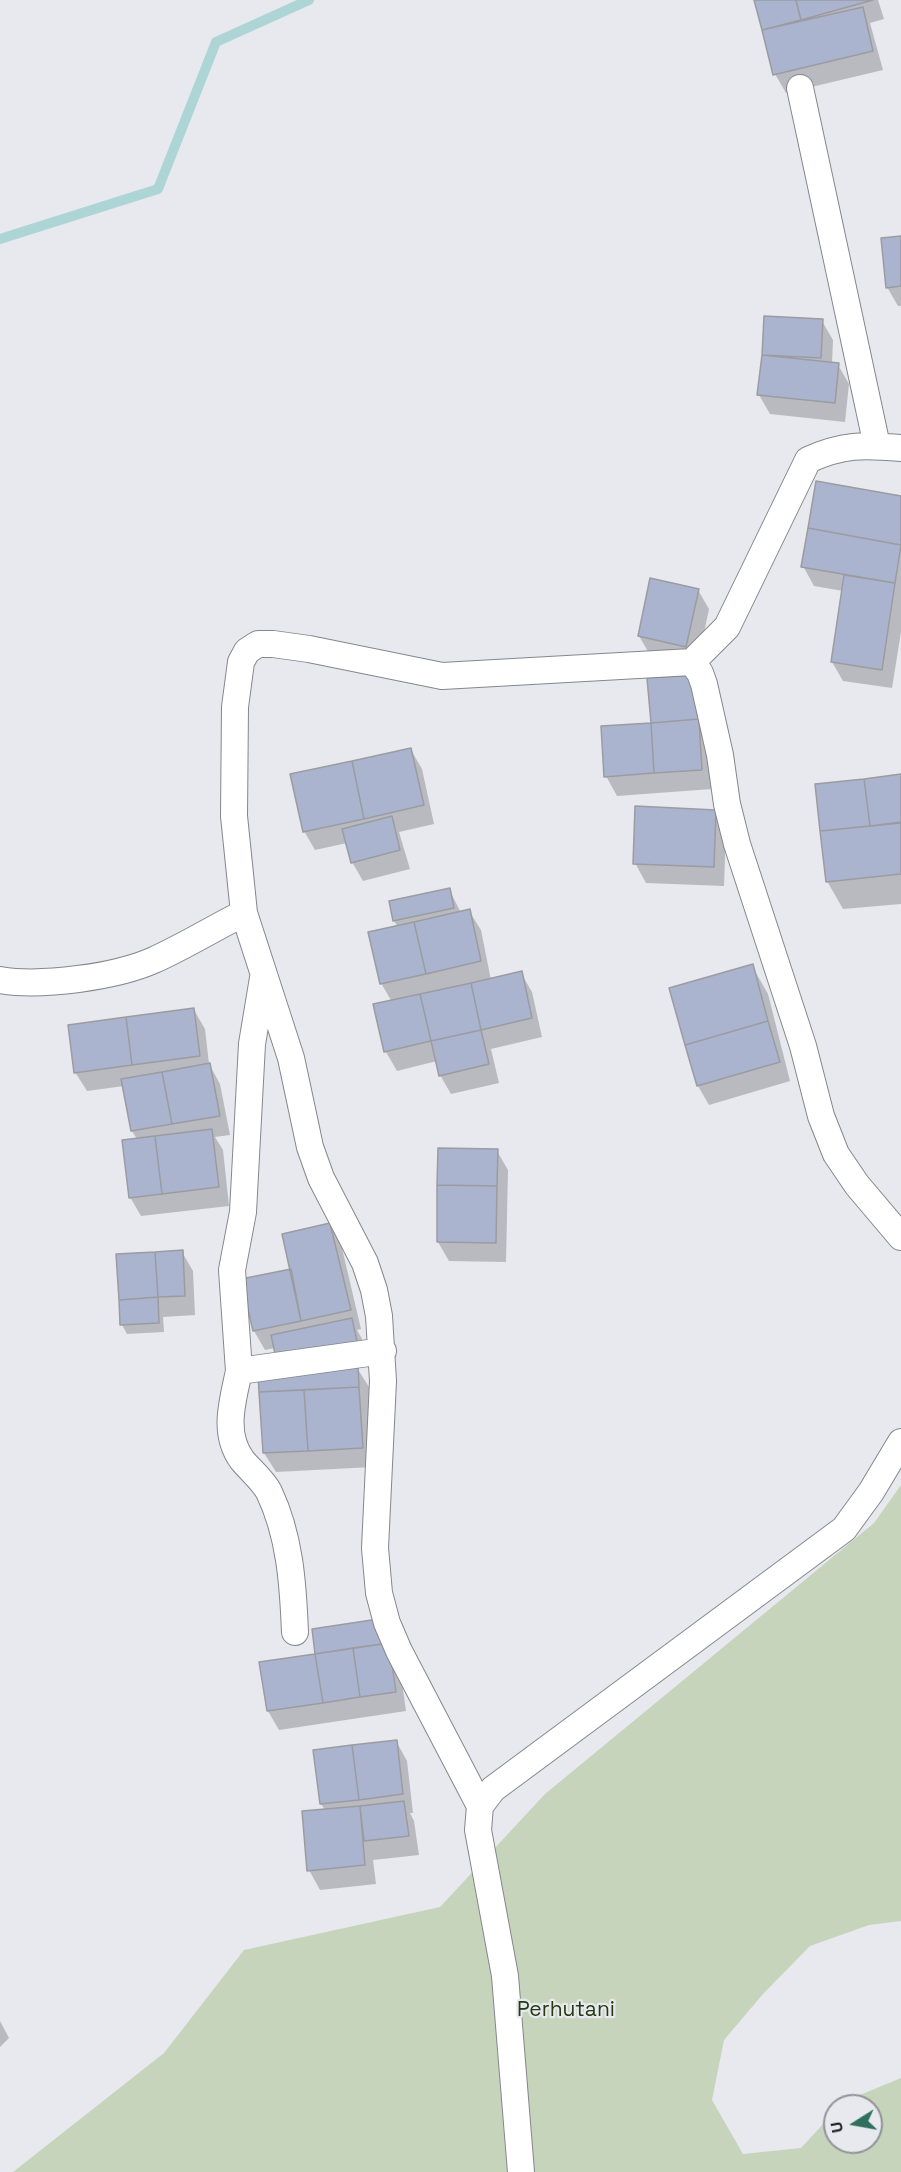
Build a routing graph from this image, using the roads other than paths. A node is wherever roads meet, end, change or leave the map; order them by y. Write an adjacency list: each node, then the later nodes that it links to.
1 (800, 87): 2 (street)
2 (889, 447): 3 (street)
3 (692, 662): 4 (street); 7 (street)
4 (244, 913): 5 (street); 6 (street)
5 (263, 975): 8 (street); 9 (street)
6 (0, 980)
7 (901, 1237)
8 (383, 1351): 9 (street); 12 (street)
9 (239, 1371): 11 (street)
10 (901, 1442): 12 (street)
11 (296, 1632)
12 (480, 1806): 13 (street)
13 (521, 2172)

